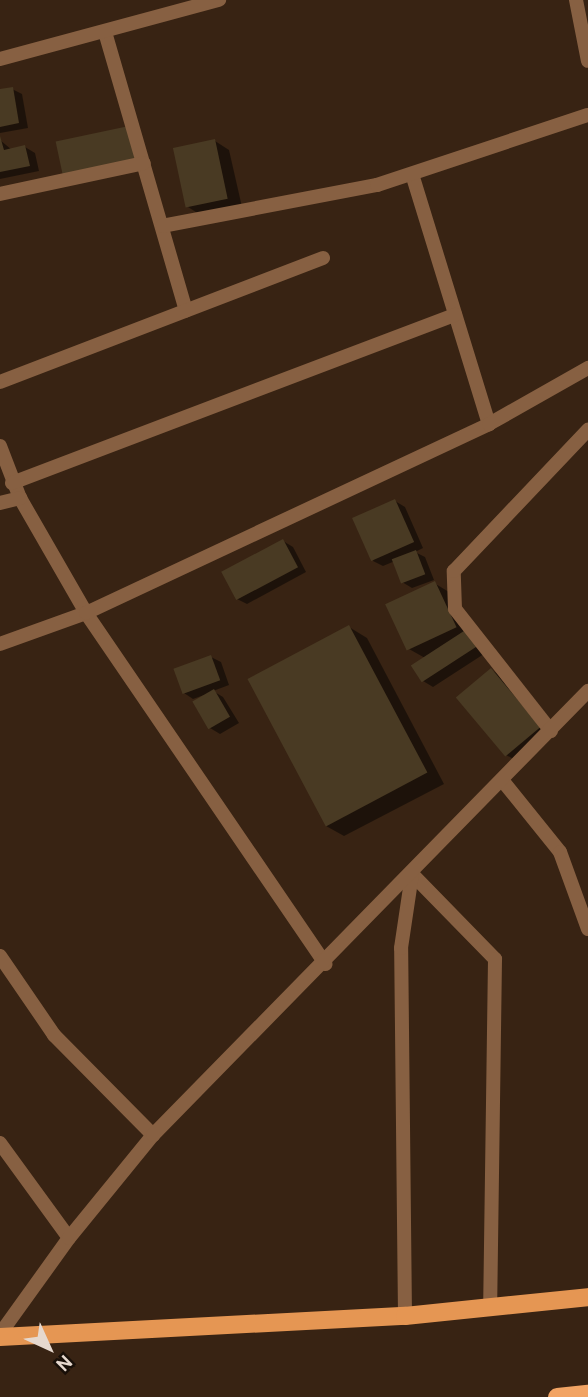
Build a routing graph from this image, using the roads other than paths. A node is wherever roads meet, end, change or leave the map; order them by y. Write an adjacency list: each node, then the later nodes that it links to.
1 (219, 0): 3 (street)
2 (576, 0): 5 (street)
3 (105, 32): 4 (street); 7 (street)
4 (0, 59)
5 (588, 61)
6 (588, 115): 8 (street)
7 (144, 163): 9 (street); 10 (street)
8 (412, 174): 10 (street); 13 (street)
9 (0, 194)
10 (162, 226): 12 (street)
11 (323, 258): 12 (street)
12 (186, 310): 15 (street)
13 (456, 315): 16 (street); 19 (street)
14 (588, 368): 16 (street)
15 (0, 382)
16 (489, 424): 22 (street)
17 (588, 429): 25 (street)
18 (0, 446): 19 (street)
19 (12, 483): 20 (street)
20 (20, 498): 21 (street); 22 (street)
21 (0, 503)
22 (86, 612): 23 (street); 32 (street)
23 (0, 644)
24 (588, 691): 25 (street)
25 (551, 731): 26 (street)
26 (502, 780): 27 (street); 29 (street)
27 (412, 874): 32 (street); 37 (street); 38 (street)
28 (588, 881): 29 (street)
29 (574, 889): 30 (street)
30 (588, 929)
31 (0, 956): 33 (street)
32 (325, 964): 33 (street)
33 (153, 1135): 35 (street)
34 (0, 1143): 35 (street)
35 (69, 1238): 39 (street)
36 (588, 1297): 37 (main road)
37 (490, 1304): 38 (main road)
38 (405, 1316): 39 (main road)
39 (0, 1336)
40 (588, 1394): 41 (highway)
41 (556, 1397)

